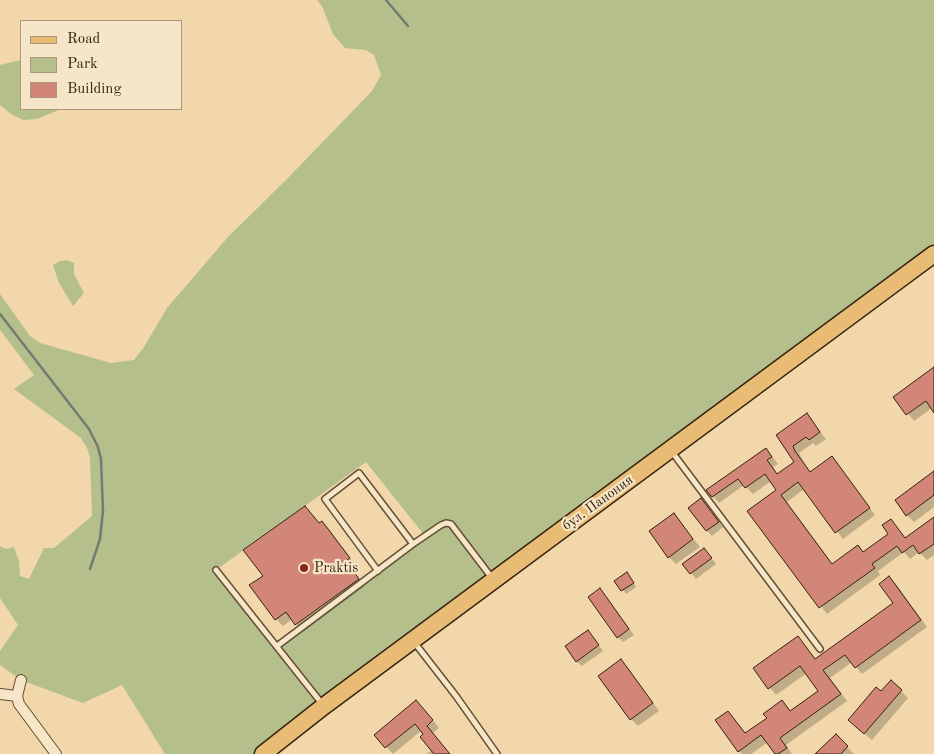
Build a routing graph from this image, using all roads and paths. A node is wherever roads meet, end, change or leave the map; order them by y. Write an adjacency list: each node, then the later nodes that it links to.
1 (934, 254): 2 (main road, бул. Панония)
2 (671, 450): 6 (main road, бул. Панония); 9 (lane)
3 (414, 544): 5 (lane); 5 (lane); 6 (lane)
4 (216, 570): 8 (lane)
5 (378, 571): 8 (lane)
6 (494, 580): 7 (main road, бул. Панония)
7 (413, 640): 13 (main road, бул. Панония); 16 (lane)
8 (277, 646): 13 (lane)
9 (820, 649)
10 (21, 680): 12 (street)
11 (0, 694): 12 (street)
12 (17, 696): 14 (street)
13 (324, 706): 15 (main road, бул. Панония)
14 (56, 754)
15 (263, 754)
16 (497, 754)

